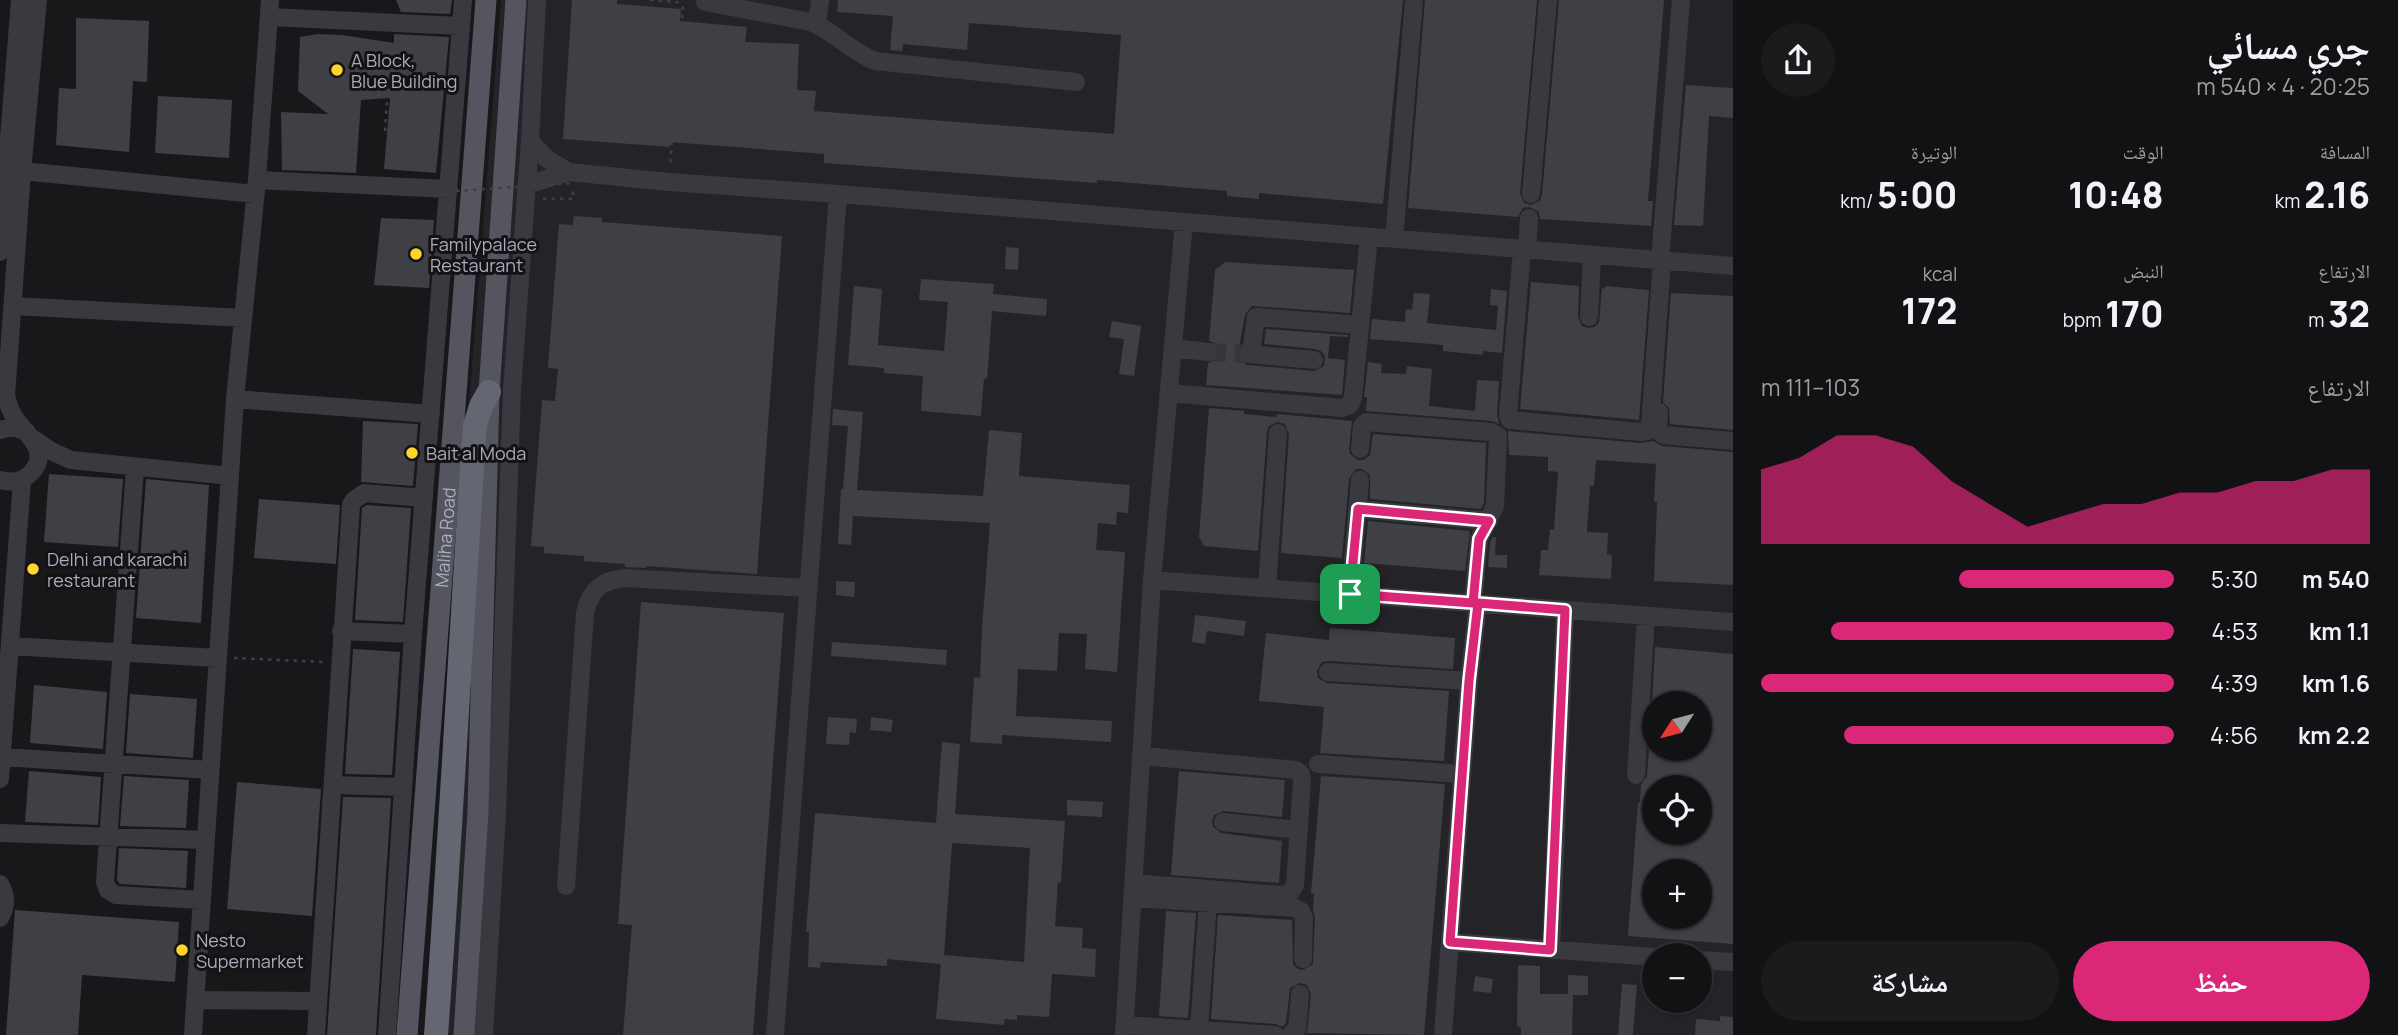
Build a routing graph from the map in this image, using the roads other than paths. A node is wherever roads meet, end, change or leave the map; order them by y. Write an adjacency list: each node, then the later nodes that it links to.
1 (20, 0): 29 (street)
2 (38, 0): 17 (street)
3 (463, 0): 14 (street)
4 (486, 0): 108 (main road, Maliha Road)
5 (516, 0): 40 (main road)
6 (537, 0): 16 (street)
7 (820, 0): 13 (street)
8 (1414, 0): 27 (street)
9 (1548, 0): 23 (street)
10 (1681, 0): 31 (street)
11 (705, 2): 13 (street)
12 (269, 8): 14 (street); 19 (street)
13 (817, 25): 15 (street)
14 (461, 26): 20 (street)
15 (1076, 82)
16 (530, 141): 18 (street); 21 (street)
17 (22, 171): 19 (street); 33 (street)
18 (571, 177): 21 (street); 22 (street)
19 (256, 187): 20 (street); 35 (street)
20 (453, 190): 43 (street)
21 (526, 192): 111 (street)
22 (838, 194): 25 (street); 60 (street)
23 (1531, 194)
24 (1529, 218): 28 (street)
25 (1184, 222): 26 (street); 37 (street)
26 (1369, 237): 27 (street); 36 (street)
27 (1394, 239): 28 (street)
28 (1524, 251): 30 (street); 31 (street)
29 (0, 252)
30 (1592, 256): 31 (street); 34 (street)
31 (1664, 261): 32 (street); 47 (street)
32 (1733, 266)
33 (13, 306): 35 (street); 46 (street)
34 (1589, 317)
35 (243, 318): 42 (street)
36 (1360, 325): 39 (street); 41 (street)
37 (1173, 348): 38 (street); 41 (street)
38 (1208, 352)
39 (1314, 360)
40 (489, 392): 109 (highway); 110 (main road)
41 (1169, 393): 58 (street)
42 (235, 398): 43 (street); 51 (street)
43 (431, 414): 55 (street)
44 (0, 430): 46 (street)
45 (1278, 433): 59 (street)
46 (30, 435): 49 (street); 52 (street)
47 (1733, 441)
48 (1360, 449): 57 (street)
49 (71, 460): 50 (street); 52 (street)
50 (135, 468): 51 (street); 69 (street)
51 (230, 476): 70 (street)
52 (25, 478): 53 (street); 68 (street)
53 (0, 480)
54 (1360, 480): 56 (street)
55 (424, 498): 66 (street); 67 (street)
56 (1358, 509): 57 (street); 61 (street)
57 (1489, 521): 62 (street)
58 (1153, 580): 59 (street); 73 (street)
59 (1267, 587): 61 (street)
60 (807, 588): 89 (street); 112 (street)
61 (1350, 594): 62 (street)
62 (1475, 603): 63 (street); 72 (street)
63 (1565, 610): 64 (street); 95 (street)
64 (1646, 616): 65 (street); 79 (street)
65 (1733, 622)
66 (341, 631): 67 (street); 81 (street)
67 (413, 635): 82 (street)
68 (10, 646): 69 (street); 74 (street)
69 (122, 652): 70 (street); 75 (street)
70 (216, 657): 77 (street)
71 (1328, 672): 72 (street)
72 (1469, 681): 78 (street)
73 (1142, 756): 84 (street); 90 (street)
74 (2, 757): 75 (street); 80 (street)
75 (114, 764): 77 (street); 86 (street)
76 (1318, 764): 78 (street)
77 (209, 769): 87 (street)
78 (1462, 774): 94 (street)
79 (1636, 775)
80 (0, 779)
81 (333, 785): 82 (street); 102 (street)
82 (403, 786): 107 (street)
83 (1223, 822): 84 (street)
84 (1299, 830): 90 (street)
85 (0, 833): 86 (street)
86 (108, 837): 87 (street); 91 (street)
87 (205, 840): 91 (street)
88 (0, 884): 93 (street)
89 (566, 886)
90 (1133, 890): 92 (street); 104 (street)
91 (201, 900): 101 (street)
92 (1208, 902): 97 (street); 103 (street)
93 (0, 918)
94 (1450, 942): 95 (street); 116 (street)
95 (1550, 950): 96 (street)
96 (1642, 956)
97 (1303, 959)
98 (1712, 961): 99 (street)
99 (1733, 962)
100 (1300, 994): 115 (street)
101 (195, 1000): 102 (street); 105 (street)
102 (318, 1001): 106 (street)
103 (1199, 1029): 104 (street); 114 (street)
104 (1124, 1031): 113 (street)
105 (193, 1035)
106 (316, 1035)
107 (387, 1035)
108 (407, 1035)
109 (436, 1035)
110 (464, 1035)
111 (484, 1035)
112 (775, 1035)
113 (1160, 1035)
114 (1275, 1035)
115 (1290, 1035)
116 (1443, 1035)

